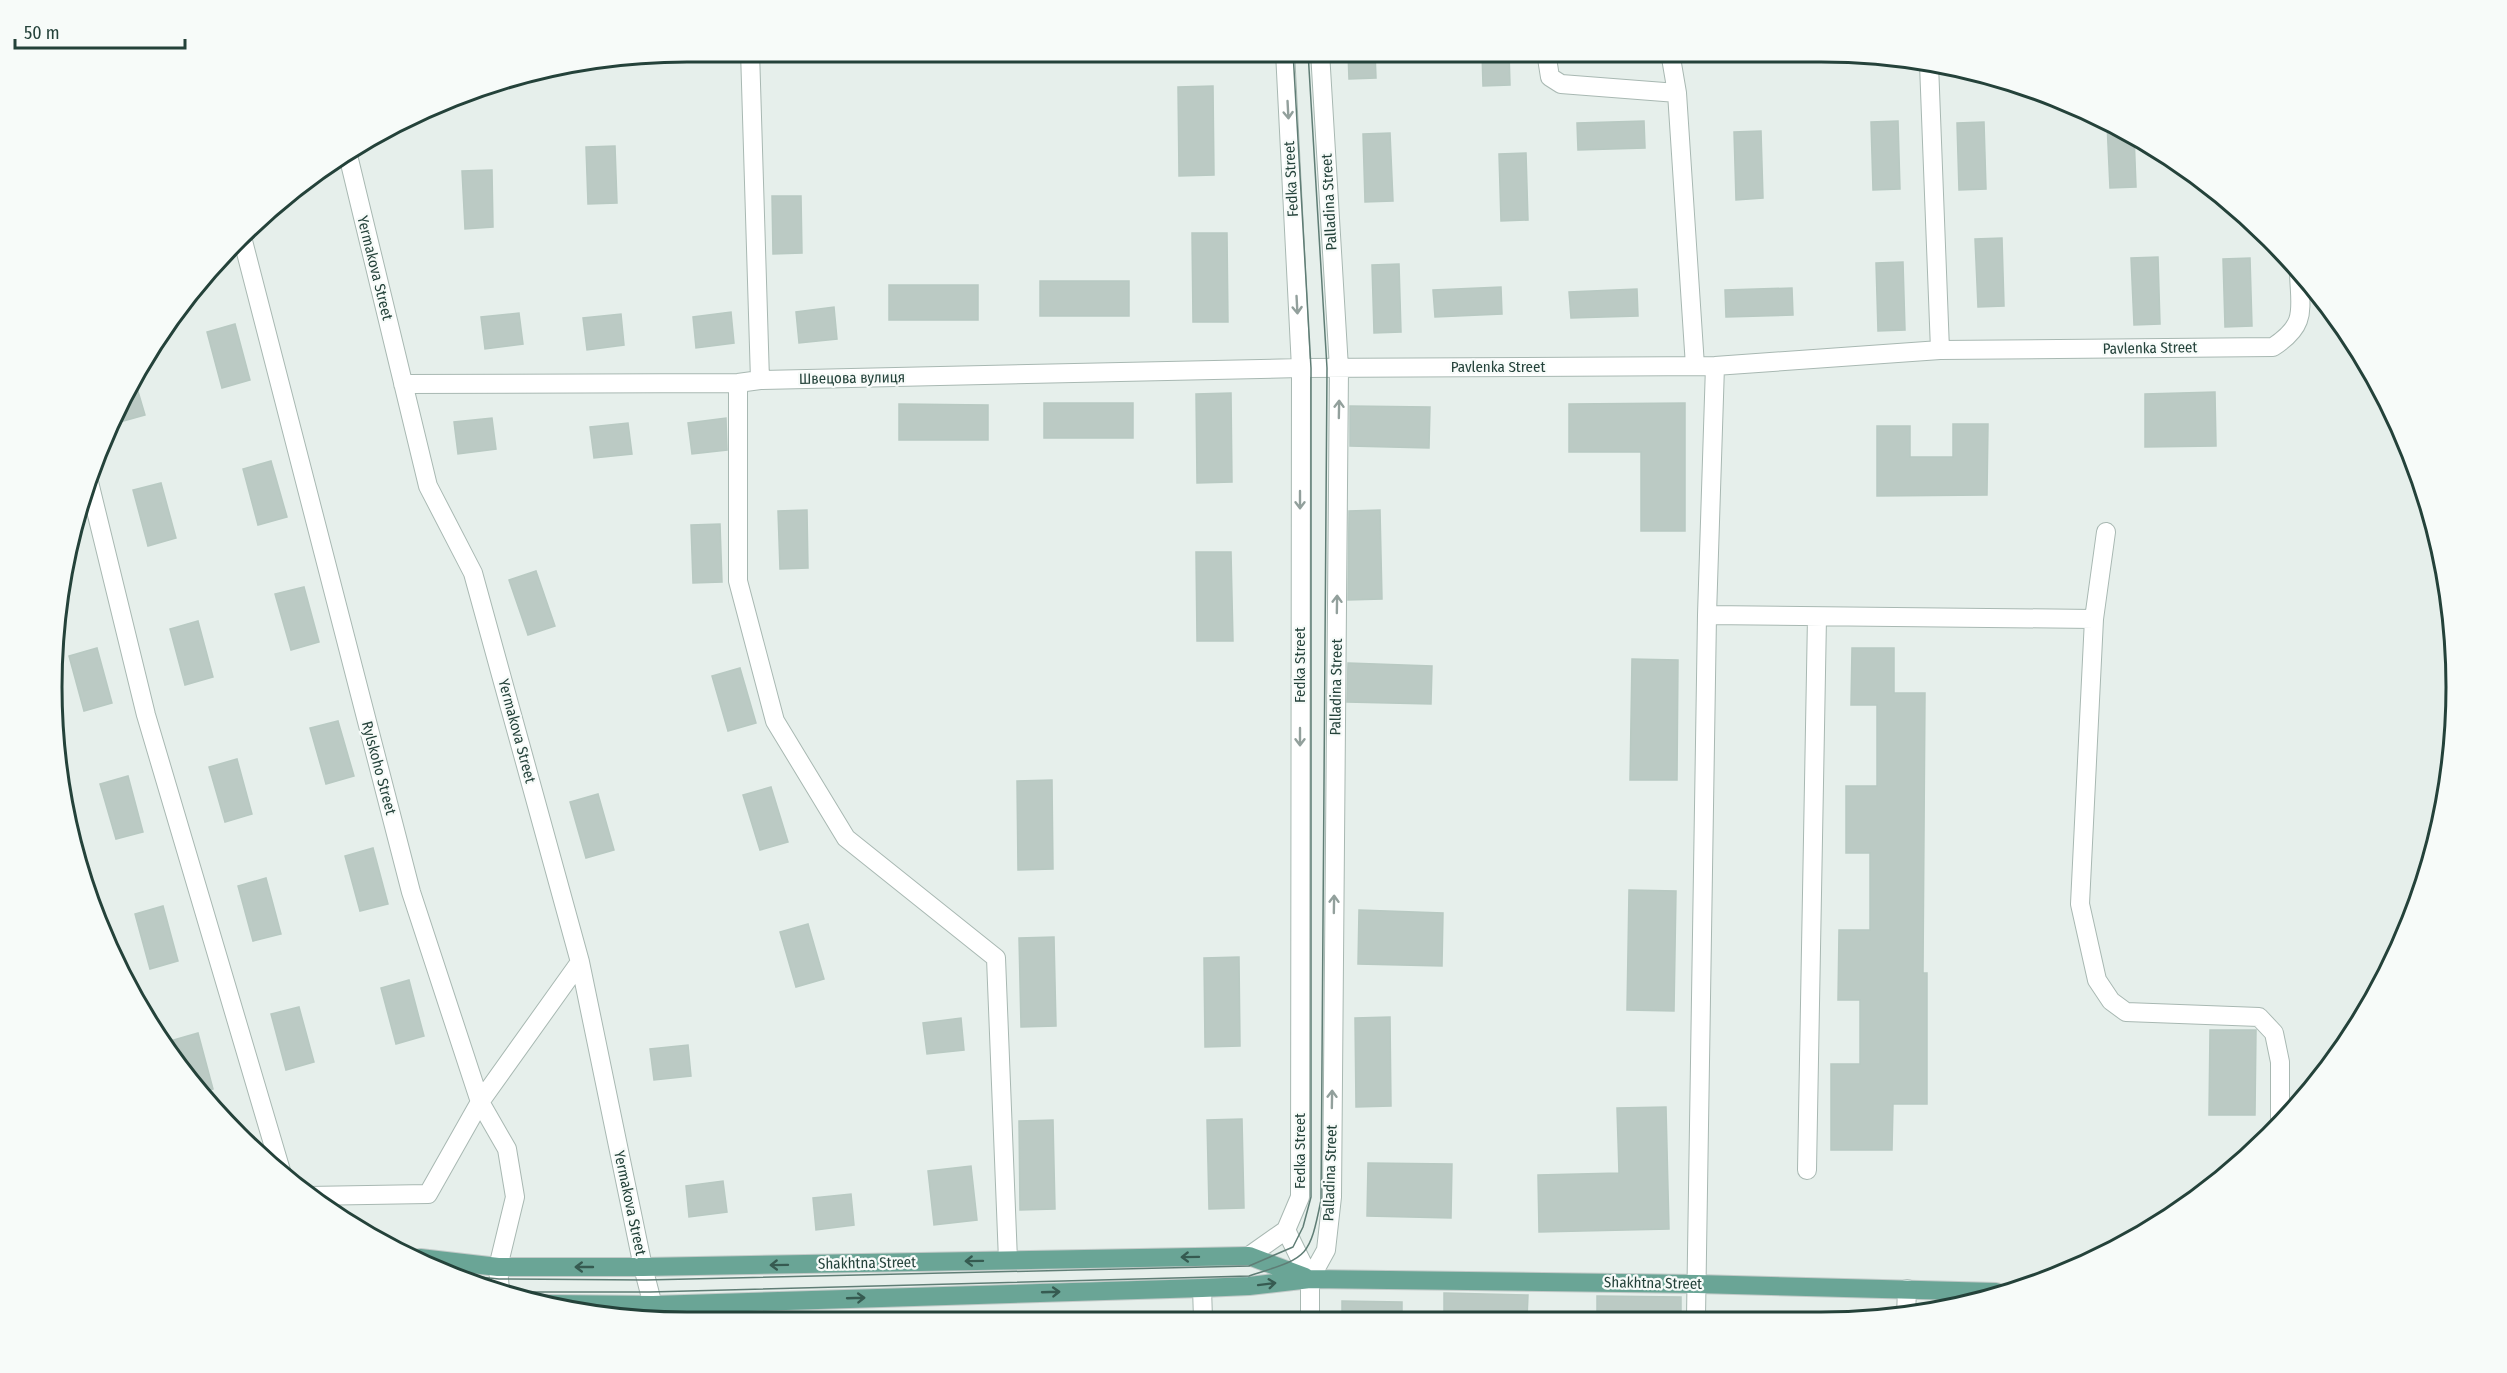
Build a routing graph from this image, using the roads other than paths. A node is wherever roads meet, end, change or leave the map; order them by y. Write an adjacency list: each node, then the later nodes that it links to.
1 (750, 61): 16 (street)
2 (1285, 61): 14 (street, Fedka Street, one-way to 14)
3 (1321, 61): 15 (street, Palladina Street)
4 (1547, 61): 7 (street)
5 (1672, 61): 7 (street)
6 (1929, 72): 11 (street)
7 (1677, 93): 12 (street)
8 (349, 161): 18 (street, Yermakova Street)
9 (244, 246): 25 (street, Rylskoho Street)
10 (2299, 285): 11 (street, Pavlenka Street)
11 (1940, 350): 13 (street, Pavlenka Street)
12 (1695, 366): 13 (street, Pavlenka Street); 15 (street, Pavlenka Street)
13 (1715, 366): 21 (street)
14 (1300, 368): 15 (street, Pavlenka Street); 16 (street, Швецова вулиця); 30 (street, Fedka Street, one-way to 30)
15 (1339, 368): 36 (street, Palladina Street, one-way to 15)
16 (760, 380): 17 (street, Швецова вулиця)
17 (738, 383): 18 (street, Швецова вулиця); 33 (street)
18 (403, 384): 24 (street, Yermakova Street)
19 (92, 495): 27 (street)
20 (2106, 532): 23 (street)
21 (1707, 615): 22 (street); 38 (street)
22 (1816, 617): 23 (street); 28 (street)
23 (2094, 619): 26 (street)
24 (580, 962): 25 (street); 35 (street, Yermakova Street)
25 (480, 1102): 29 (street); 34 (street, Rylskoho Street)
26 (2280, 1109)
27 (278, 1159)
28 (1807, 1170)
29 (325, 1196)
30 (1286, 1230): 31 (street); 36 (street)
31 (1248, 1256): 33 (main road, Shakhtna Street, one-way to 33); 36 (main road, Shakhtna Street)
32 (439, 1260): 34 (main road, Shakhtna Street)
33 (1008, 1260): 35 (main road, Shakhtna Street, one-way to 35)
34 (498, 1267): 35 (main road, Shakhtna Street, one-way to 34); 37 (street, Rylskoho Street)
35 (643, 1267): 43 (street, Yermakova Street)
36 (1310, 1279): 38 (main road, Shakhtna Street); 39 (main road, Shakhtna Street, one-way to 36); 46 (street, Palladina Street)
37 (499, 1282)
38 (1697, 1284): 40 (main road, Shakhtna Street); 47 (street)
39 (1202, 1288): 44 (main road, Shakhtna Street, one-way to 39); 45 (street)
40 (1907, 1289): 41 (main road, Shakhtna Street); 42 (street)
41 (1976, 1291)
42 (1906, 1305)
43 (654, 1310)
44 (682, 1312)
45 (1203, 1312)
46 (1310, 1312)
47 (1696, 1312)

